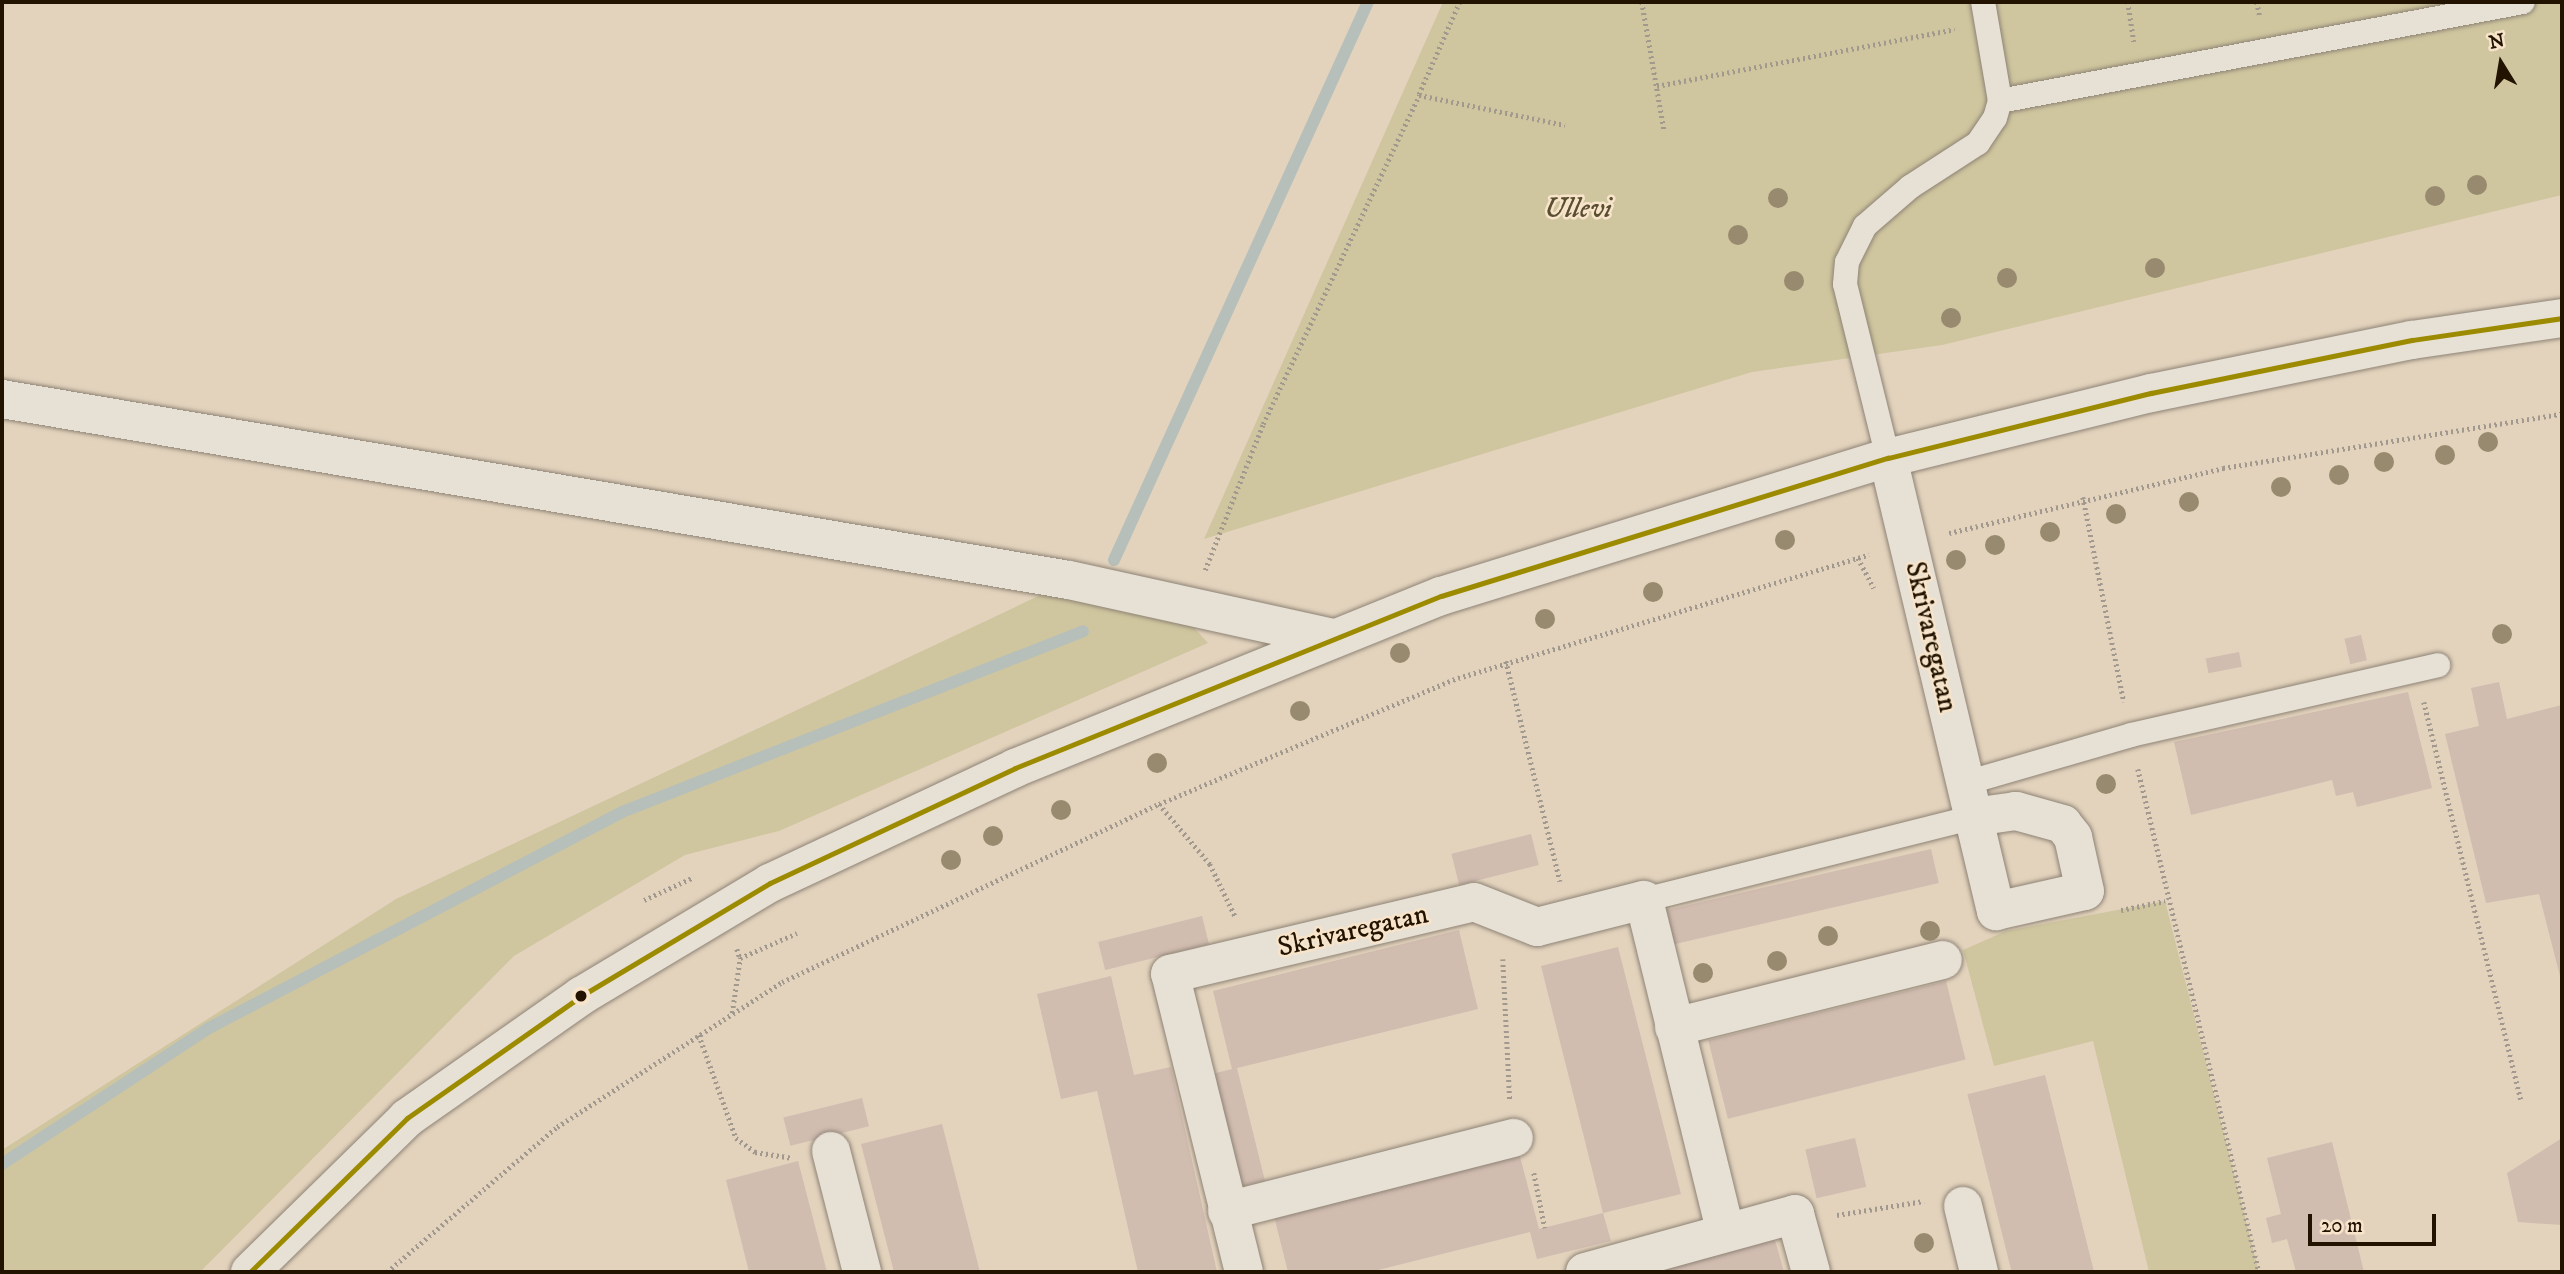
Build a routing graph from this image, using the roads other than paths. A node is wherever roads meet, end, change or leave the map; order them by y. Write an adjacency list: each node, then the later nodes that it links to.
1 (2523, 2): 3 (lane)
2 (1985, 12): 3 (lane)
3 (2000, 101): 6 (lane)
4 (2562, 318): 6 (street)
5 (2, 399): 7 (street)
6 (1888, 458): 7 (street); 9 (street, Skrivaregatan)
7 (1332, 638): 18 (street)
8 (2428, 668): 9 (lane)
9 (1970, 800): 10 (lane)
10 (1644, 900): 12 (street); 16 (street, Skrivaregatan)
11 (1942, 960): 12 (street)
12 (1674, 1027): 17 (street)
13 (1514, 1138): 16 (street)
14 (831, 1151): 19 (street)
15 (1963, 1206): 23 (street)
16 (1227, 1211): 20 (street, Skrivaregatan)
17 (1726, 1229): 21 (street); 22 (street)
18 (250, 1272)
19 (862, 1272)
20 (1244, 1272)
21 (1585, 1272)
22 (1811, 1272)
23 (1979, 1272)

